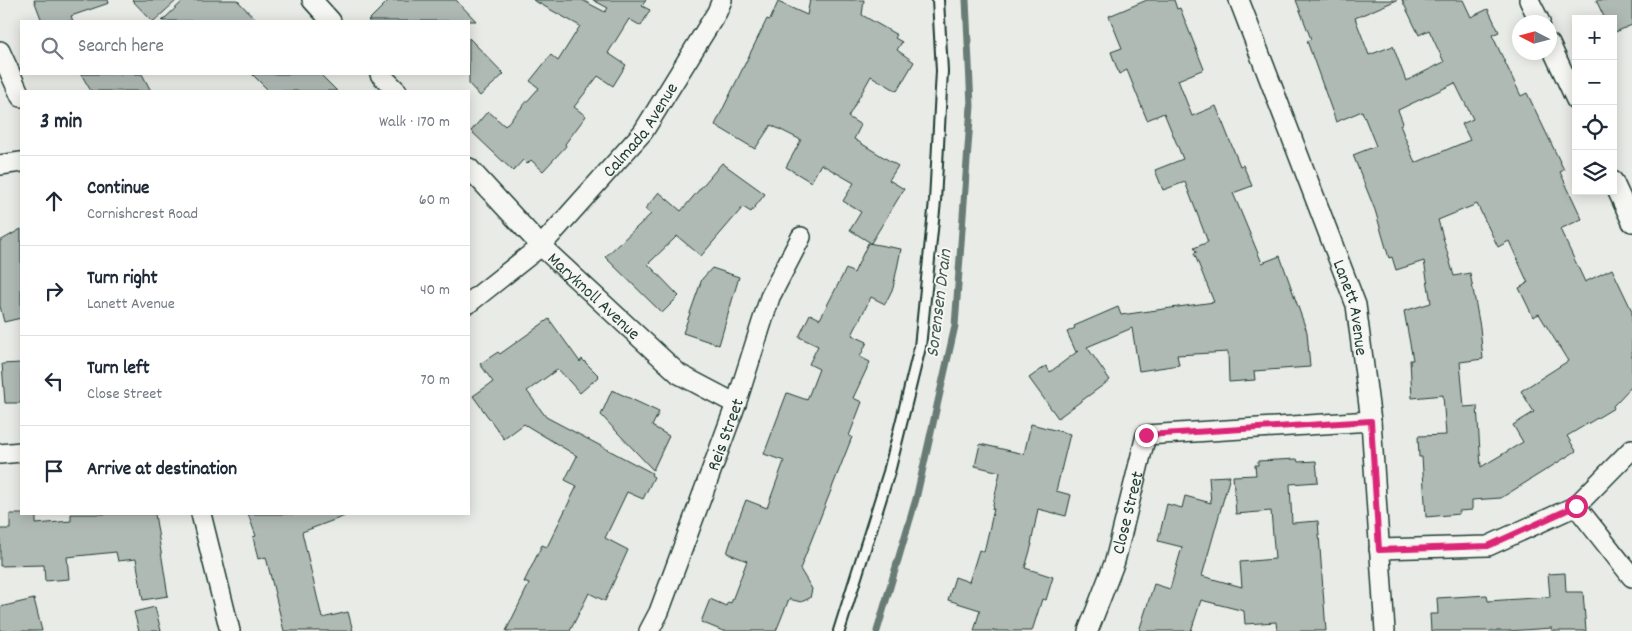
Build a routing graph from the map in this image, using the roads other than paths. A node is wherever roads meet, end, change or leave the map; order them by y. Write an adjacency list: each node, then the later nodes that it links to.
1 (312, 0): 7 (street)
2 (722, 0): 20 (street, Calmada Avenue)
3 (938, 0): 33 (lane)
4 (1239, 0): 23 (street, Lanett Avenue)
5 (1529, 0): 6 (street)
6 (1536, 15)
7 (330, 20)
8 (0, 51): 13 (street)
9 (1557, 59): 12 (street)
10 (381, 75): 11 (street)
11 (396, 90)
12 (1572, 91)
13 (20, 95)
14 (20, 162): 15 (street)
15 (0, 165)
16 (470, 169): 20 (street, Maryknoll Avenue)
17 (1617, 190): 18 (street)
18 (1632, 222)
19 (801, 236): 22 (street, Reis Street)
20 (542, 246): 21 (street, Calmada Avenue); 22 (street, Maryknoll Avenue)
21 (470, 302)
22 (736, 404): 32 (street, Reis Street)
23 (1371, 421): 29 (street, Lanett Avenue); 34 (street, Close Street)
24 (1632, 449): 27 (street)
25 (20, 452): 26 (street)
26 (0, 454)
27 (1576, 506): 29 (street); 30 (street)
28 (201, 515): 31 (street)
29 (1379, 550): 35 (street, Lanett Avenue)
30 (1632, 577)
31 (230, 631)
32 (649, 631)
33 (839, 631)
34 (1088, 631)
35 (1385, 631)

